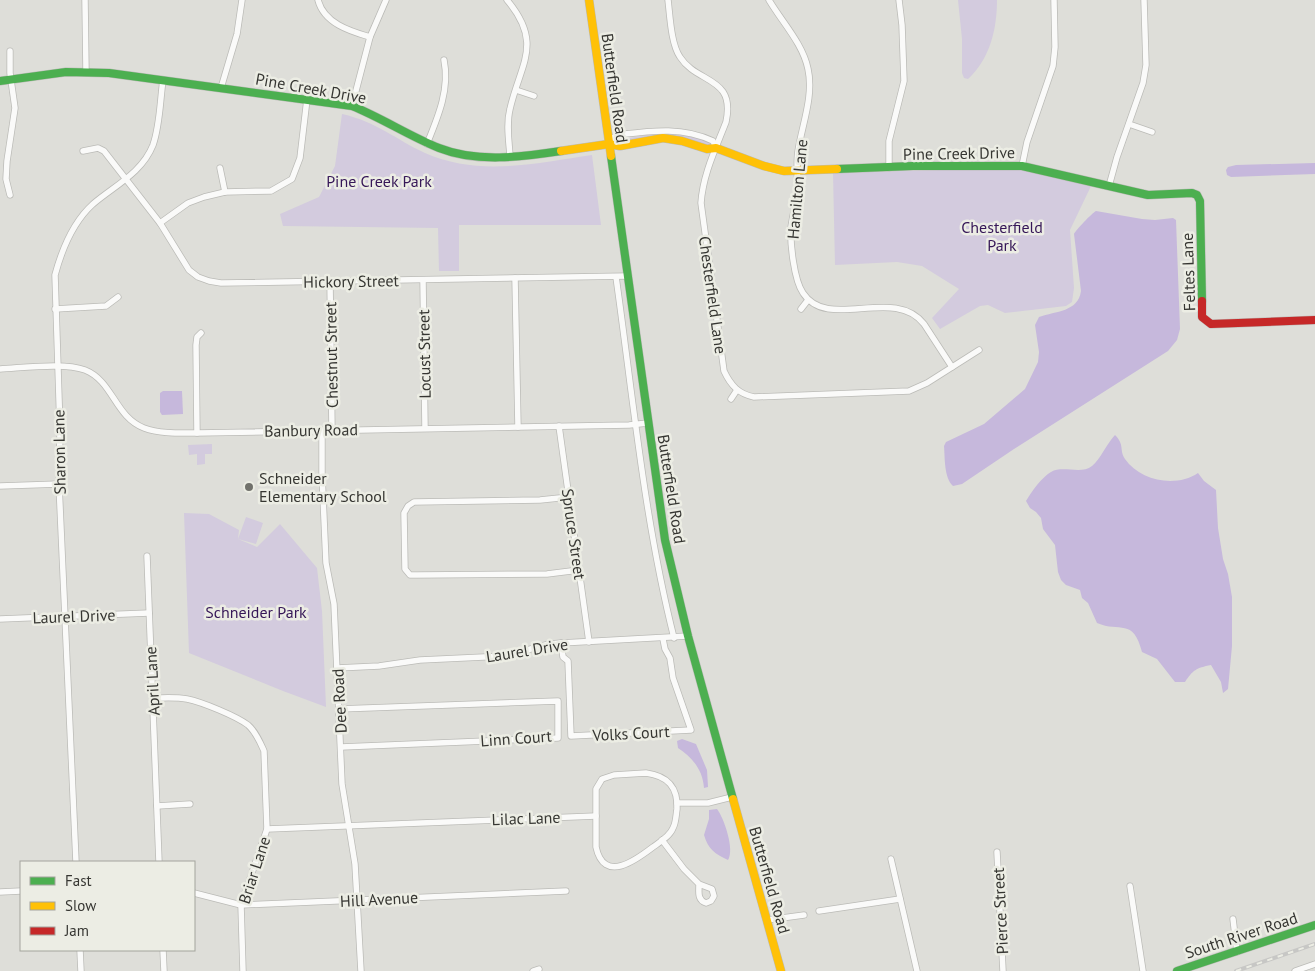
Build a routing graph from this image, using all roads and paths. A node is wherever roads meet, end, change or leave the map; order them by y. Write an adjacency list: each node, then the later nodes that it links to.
1 (85, 0): 15 (street)
2 (242, 0): 19 (street)
3 (318, 0): 12 (street)
4 (386, 0): 12 (street)
5 (507, 0): 20 (street)
6 (589, 0): 27 (street, Butterfield Road)
7 (668, 0): 28 (street, Chesterfield Lane)
8 (769, 0): 34 (street, Hamilton Lane)
9 (899, 0): 33 (street)
10 (1054, 0): 31 (street)
11 (1144, 0): 24 (street)
12 (370, 37): 23 (street)
13 (10, 51): 16 (street)
14 (444, 60): 26 (street)
15 (86, 71): 16 (street, Pine Creek Drive); 17 (street, Pine Creek Drive)
16 (12, 80): 18 (street, Pine Creek Drive); 38 (street)
17 (163, 80): 19 (street, Pine Creek Drive); 35 (street, Sharon Lane)
18 (0, 82)
19 (221, 88): 22 (street, Pine Creek Drive)
20 (516, 90): 21 (street); 30 (street)
21 (534, 96)
22 (307, 99): 23 (street, Pine Creek Drive); 37 (street)
23 (352, 106): 26 (street, Pine Creek Drive)
24 (1129, 124): 25 (street); 36 (street)
25 (1152, 132)
26 (427, 144): 30 (street, Pine Creek Drive)
27 (609, 144): 28 (street, Pine Creek Drive); 30 (street, Pine Creek Drive); 41 (street, Butterfield Road)
28 (716, 148): 34 (street, Pine Creek Drive); 56 (street, Chesterfield Lane)
29 (83, 152): 35 (street, Hickory Street)
30 (510, 156)
31 (1022, 166): 33 (street, Pine Creek Drive); 36 (street, Pine Creek Drive)
32 (220, 168): 37 (street)
33 (889, 168): 34 (street, Pine Creek Drive)
34 (797, 171): 47 (street, Hamilton Lane)
35 (127, 179): 40 (street, Hickory Street); 48 (street, Sharon Lane)
36 (1109, 186): 39 (street, Pine Creek Drive)
37 (226, 192): 40 (street)
38 (10, 196)
39 (1200, 201): 50 (street, Feltes Lane)
40 (160, 223): 45 (street, Hickory Street)
41 (628, 276): 42 (street, Hickory Street); 58 (street, Butterfield Road)
42 (616, 277): 43 (street, Hickory Street); 59 (street)
43 (515, 278): 44 (street, Hickory Street); 61 (street)
44 (423, 280): 45 (street, Hickory Street); 62 (street, Locust Street)
45 (330, 281): 64 (street, Chestnut Street)
46 (118, 297): 48 (street)
47 (808, 300): 49 (street); 54 (street)
48 (55, 309): 53 (street, Sharon Lane)
49 (801, 309)
50 (1315, 320)
51 (201, 333): 65 (street)
52 (979, 350): 54 (street)
53 (57, 367): 55 (street, Banbury Road); 65 (street, Banbury Road); 66 (street, Sharon Lane)
54 (952, 367): 56 (street)
55 (0, 369)
56 (737, 390): 57 (street)
57 (731, 399)
58 (648, 423): 59 (street, Banbury Road); 74 (street, Butterfield Road)
59 (636, 424): 60 (street, Banbury Road); 76 (street)
60 (559, 426): 61 (street, Banbury Road); 68 (street, Spruce Street)
61 (518, 427): 62 (street, Banbury Road)
62 (425, 428): 64 (street, Banbury Road)
63 (322, 430): 64 (street, Banbury Road); 65 (street, Banbury Road); 79 (street, Dee Road)
64 (332, 430)
65 (197, 433)
66 (59, 484): 67 (street); 72 (street, Sharon Lane)
67 (0, 486)
68 (569, 496): 70 (street, Spruce Street); 70 (street)
69 (146, 556): 71 (street, April Lane)
70 (579, 570): 77 (street, Spruce Street)
71 (149, 613): 72 (street, Laurel Drive); 80 (street, April Lane)
72 (65, 617): 73 (street, Laurel Drive); 93 (street, Sharon Lane)
73 (0, 618)
74 (688, 636): 76 (street, Laurel Drive); 83 (street, Butterfield Road)
75 (663, 638): 76 (street, Laurel Drive); 77 (street, Laurel Drive); 78 (street, Volks Court)
76 (674, 638)
77 (589, 642): 78 (street, Laurel Drive)
78 (561, 643): 79 (street, Laurel Drive)
79 (337, 668): 81 (street, Dee Road)
80 (153, 698): 86 (street, April Lane); 89 (street, Briar Lane)
81 (339, 709): 82 (street, Dee Road); 82 (street, Linn Court)
82 (341, 746): 88 (street, Dee Road)
83 (732, 797): 84 (street); 107 (street, Butterfield Road)
84 (677, 803): 87 (street); 90 (street)
85 (190, 804): 86 (street)
86 (157, 806): 94 (street, April Lane)
87 (596, 816): 88 (street, Lilac Lane); 90 (street)
88 (348, 826): 89 (street, Lilac Lane); 102 (street, Dee Road)
89 (268, 829): 103 (street, Briar Lane)
90 (662, 840): 95 (street)
91 (997, 852): 119 (street, Pierce Street)
92 (890, 860): 101 (street)
93 (76, 861)
94 (160, 861)
95 (699, 884)
96 (1130, 886): 120 (street)
97 (20, 891): 99 (street)
98 (566, 891): 102 (street, Hill Avenue)
99 (0, 892)
100 (195, 893): 103 (street, Hill Avenue)
101 (900, 899): 104 (street); 118 (street)
102 (358, 900): 103 (street, Hill Avenue); 116 (street, Dee Road)
103 (241, 905): 115 (street, Briar Lane)
104 (820, 912)
105 (804, 915): 107 (street)
106 (1233, 919): 111 (street)
107 (767, 920): 117 (street, Butterfield Road)
108 (1315, 925): 111 (street, South River Road)
109 (80, 951): 113 (street)
110 (163, 951): 114 (street)
111 (1237, 952): 121 (street, South River Road)
112 (1315, 964): 122 (street)
113 (81, 971)
114 (164, 971)
115 (243, 971)
116 (361, 971)
117 (781, 971)
118 (917, 971)
119 (1004, 971)
120 (1142, 971)
121 (1177, 971)
122 (1295, 971)

